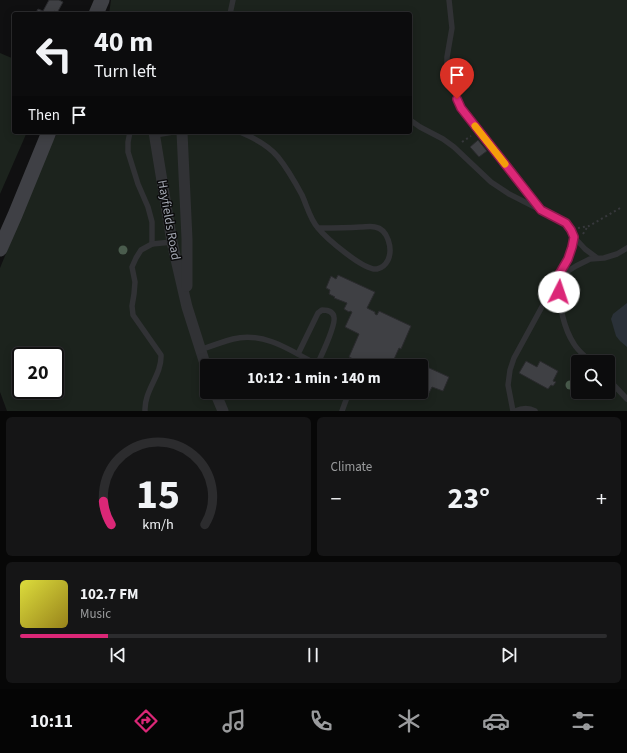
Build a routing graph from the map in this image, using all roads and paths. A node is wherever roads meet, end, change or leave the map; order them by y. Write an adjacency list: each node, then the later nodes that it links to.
1 (233, 0): 3 (lane)
2 (449, 0): 5 (lane)
3 (230, 12)
4 (412, 121): 11 (lane)
5 (478, 130): 11 (path); 13 (lane)
6 (48, 134): 20 (street)
7 (130, 134): 18 (lane)
8 (155, 134): 17 (street, Hayfields Road)
9 (182, 134): 23 (street, Hayfields Road)
10 (244, 134): 14 (lane)
11 (454, 147): 13 (lane)
12 (622, 207): 15 (path)
13 (541, 210): 15 (lane)
14 (318, 228): 14 (lane)
15 (571, 230): 16 (lane)
16 (574, 237): 21 (lane); 22 (lane)
17 (172, 242): 18 (lane); 23 (street, Hayfields Road)
18 (152, 244): 34 (lane)
19 (627, 248): 21 (lane)
20 (0, 249)
21 (597, 258): 22 (lane)
22 (557, 278): 26 (lane); 37 (lane)
23 (187, 307): 24 (street, Hayfields Road)
24 (200, 350): 25 (lane); 27 (street, Hayfields Road)
25 (298, 354): 28 (lane); 29 (lane)
26 (584, 355)
27 (203, 359)
28 (306, 359)
29 (321, 359)
30 (615, 386): 33 (lane)
31 (218, 399): 35 (street)
32 (346, 399): 36 (lane)
33 (627, 399)
34 (145, 411)
35 (223, 411)
36 (342, 411)
37 (514, 411): 38 (lane)
38 (535, 411)

